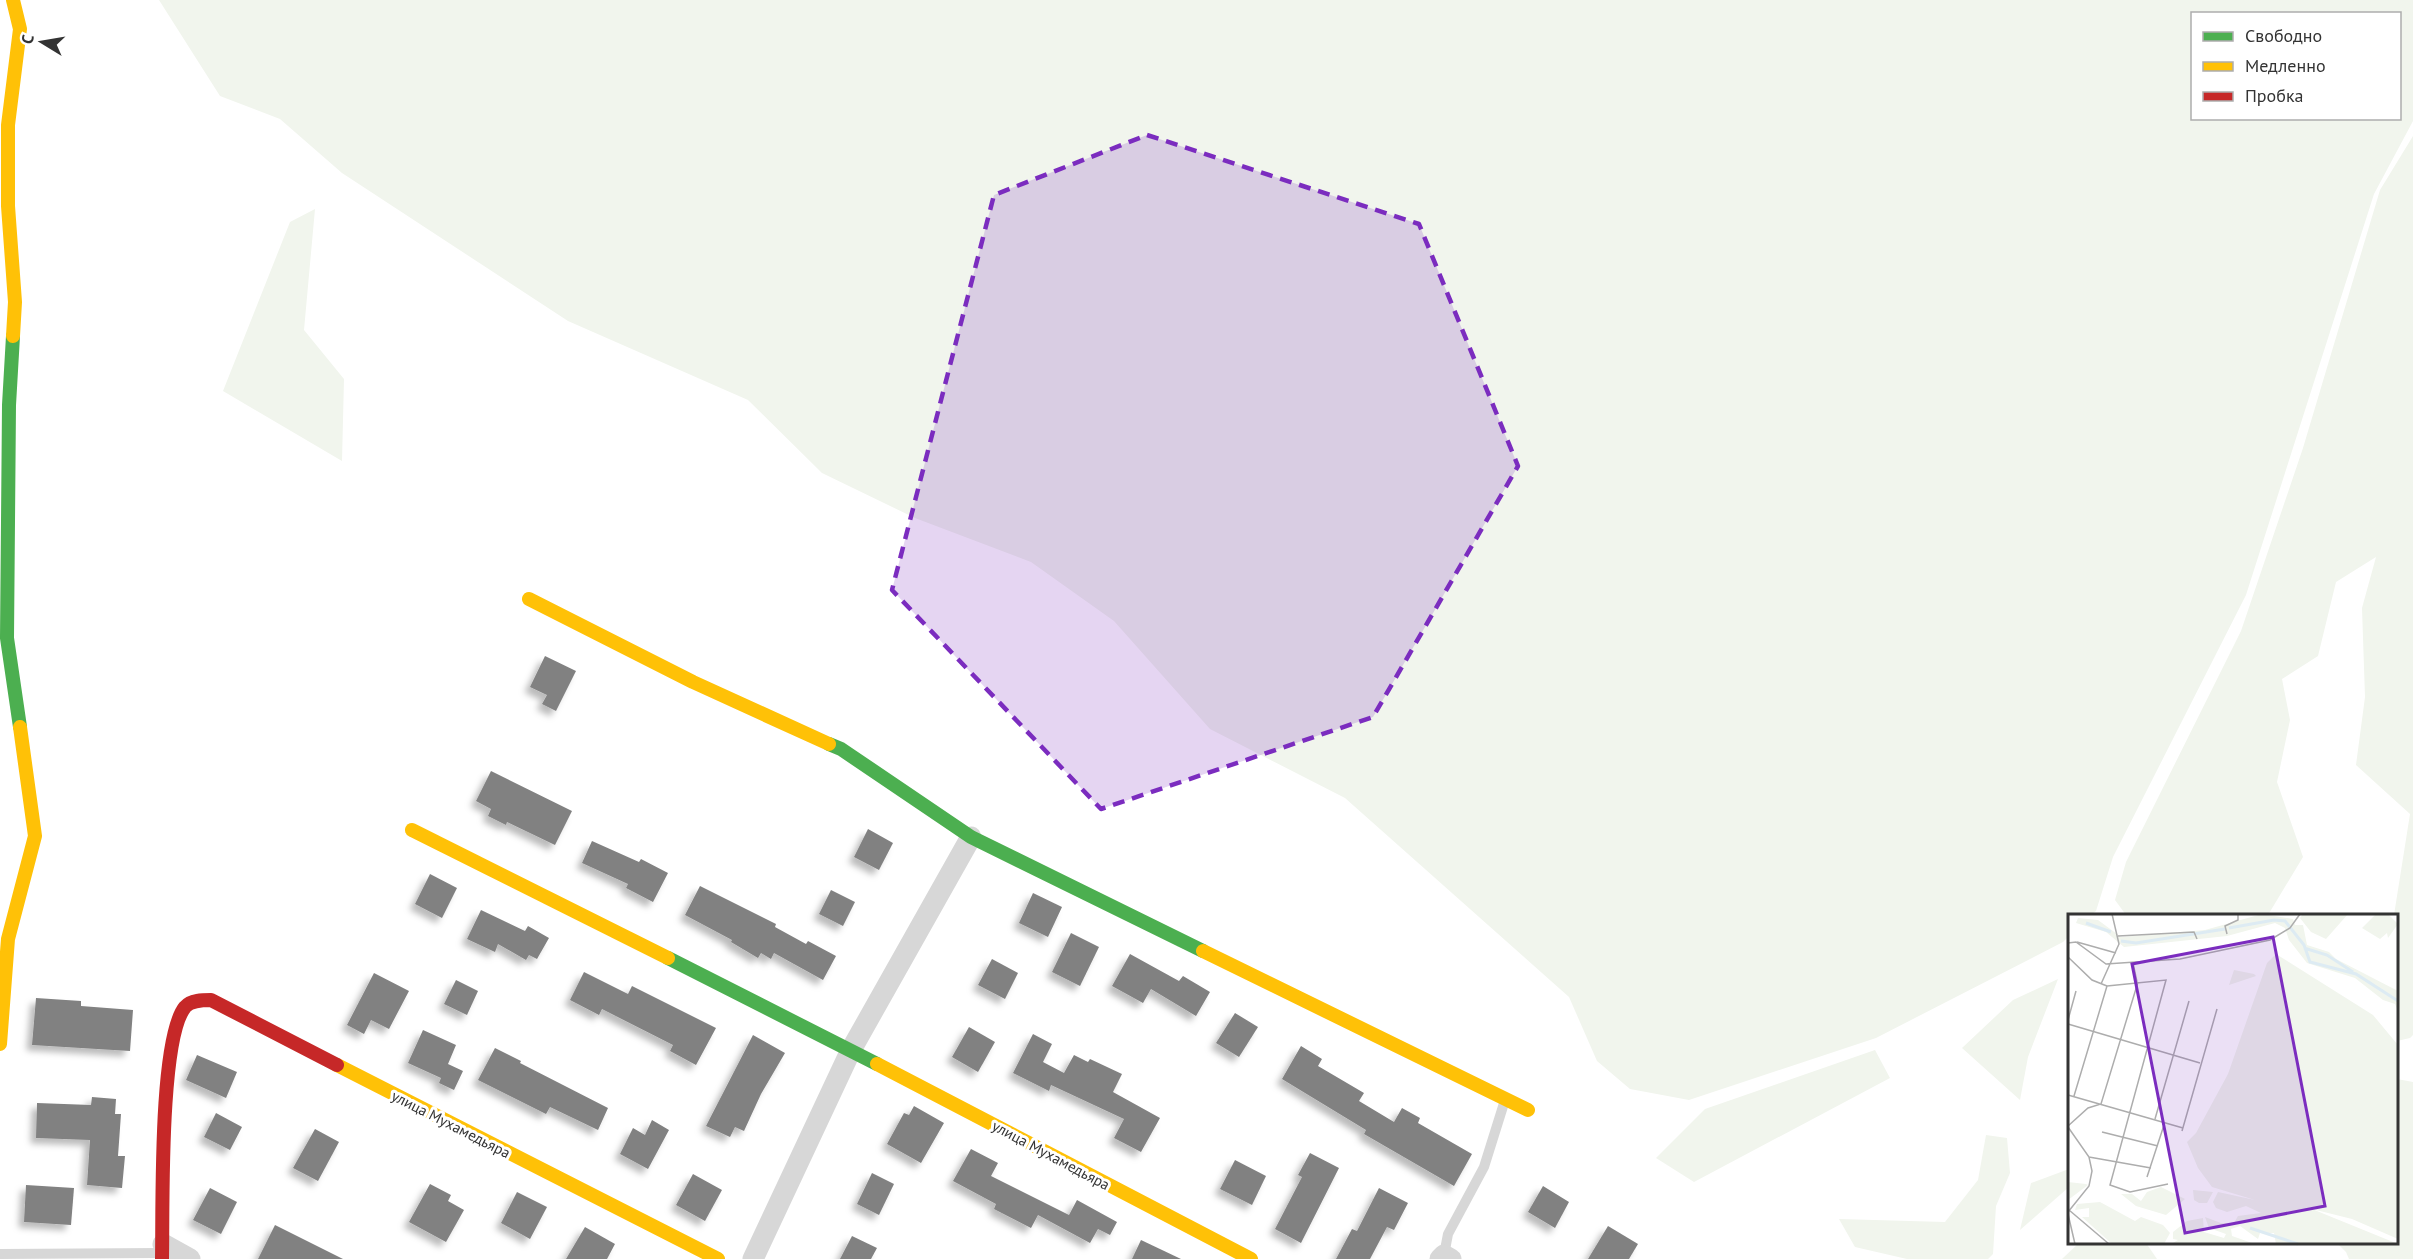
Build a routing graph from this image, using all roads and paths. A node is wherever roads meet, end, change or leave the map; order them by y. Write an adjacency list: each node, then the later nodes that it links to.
1 (13, 0): 5 (street)
2 (529, 599): 4 (street)
3 (412, 830): 6 (street, улица Мухамедьяра)
4 (971, 837): 6 (street); 7 (street)
5 (0, 1044)
6 (851, 1050): 14 (street); 15 (street, улица Мухамедьяра)
7 (1505, 1099): 8 (street); 11 (lane)
8 (1528, 1110)
9 (162, 1252): 10 (lane); 12 (street); 13 (street, улица Мухамедьяра)
10 (0, 1254)
11 (1445, 1258)
12 (190, 1259)
13 (718, 1259)
14 (753, 1259)
15 (1251, 1259)

